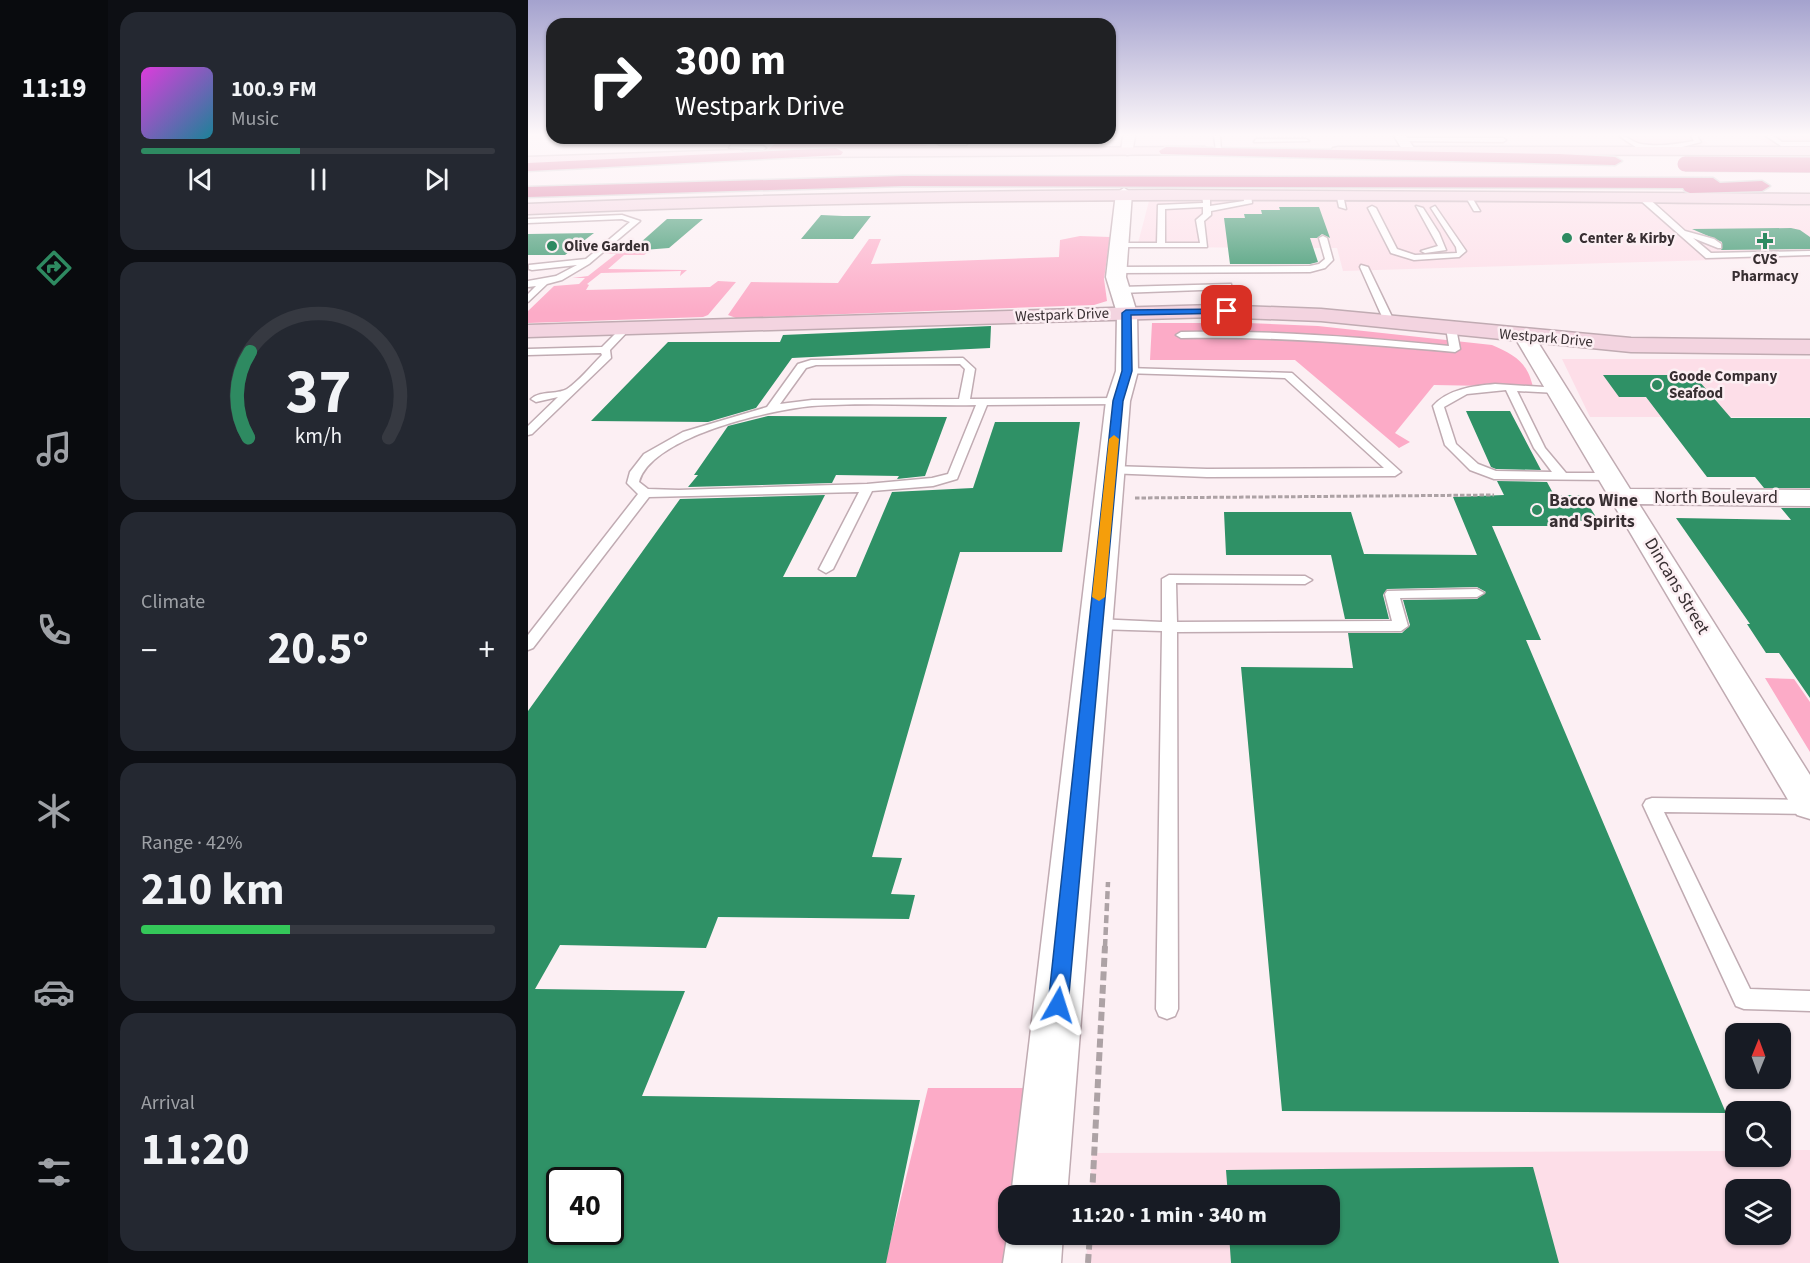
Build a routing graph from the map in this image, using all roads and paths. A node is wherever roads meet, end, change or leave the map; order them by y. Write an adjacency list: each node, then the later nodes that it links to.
1 (1124, 194): 18 (street)
2 (1058, 195): 11 (main road)
3 (1133, 195): 10 (main road)
4 (1243, 195): 10 (main road)
5 (1260, 195): 7 (main road)
6 (1755, 195): 8 (main road)
7 (1643, 198): 8 (main road); 16 (lane)
8 (1749, 198): 9 (main road); 12 (main road)
9 (1810, 199)
10 (1206, 203): 19 (lane); 19 (lane)
11 (528, 207)
12 (1810, 207)
13 (1419, 208): 14 (lane)
14 (1435, 208)
15 (528, 221): 22 (lane)
16 (1678, 230): 20 (lane); 20 (lane)
17 (1323, 238): 28 (lane)
18 (1119, 245): 19 (lane); 28 (street)
19 (1161, 245)
20 (1724, 250): 21 (lane)
21 (1810, 253)
22 (587, 261): 23 (lane); 26 (lane)
23 (530, 267): 25 (lane)
24 (1364, 267): 30 (lane)
25 (528, 282): 26 (lane)
26 (543, 284): 29 (lane)
27 (1228, 286): 28 (lane)
28 (1121, 291): 30 (main road, Westpark Drive); 31 (main road, Westpark Drive); 39 (street)
29 (528, 299)
30 (1389, 321): 32 (main road, Westpark Drive)
31 (626, 328): 33 (main road, Westpark Drive); 37 (lane)
32 (1451, 328): 34 (lane); 35 (main road, Westpark Drive)
33 (528, 331)
34 (1181, 335)
35 (1524, 336): 36 (main road, Westpark Drive); 41 (street, Dincans Street)
36 (1810, 347)
37 (605, 350): 38 (lane); 42 (lane)
38 (528, 352)
39 (1122, 386): 45 (lane); 50 (street); 50 (lane)
40 (1511, 389): 41 (lane); 49 (lane); 49 (lane)
41 (1557, 390): 51 (street, Dincans Street)
42 (568, 393): 43 (lane); 47 (lane)
43 (536, 399)
44 (964, 401): 45 (lane); 46 (lane); 46 (lane)
45 (983, 401): 52 (lane)
46 (771, 409): 53 (lane)
47 (534, 421): 48 (lane)
48 (528, 432)
49 (1563, 476): 51 (lane)
50 (1121, 484): 54 (path); 59 (street)
51 (1617, 486): 55 (street, North Boulevard); 62 (street, Dincans Street)
52 (867, 488): 53 (lane); 56 (lane)
53 (645, 493): 61 (lane)
54 (1496, 495)
55 (1810, 498)
56 (826, 569)
57 (1305, 580): 60 (lane)
58 (1477, 593): 60 (lane)
59 (1096, 624): 60 (lane); 66 (street)
60 (1170, 627): 65 (lane)
61 (528, 645)
62 (1810, 806): 64 (lane)
63 (1109, 874): 67 (path)
64 (1810, 1001)
65 (1167, 1009)
66 (1040, 1185)
67 (1093, 1185)
68 (1034, 1245): 70 (street)
69 (1089, 1245): 71 (path)
70 (1032, 1263)
71 (1088, 1263)

